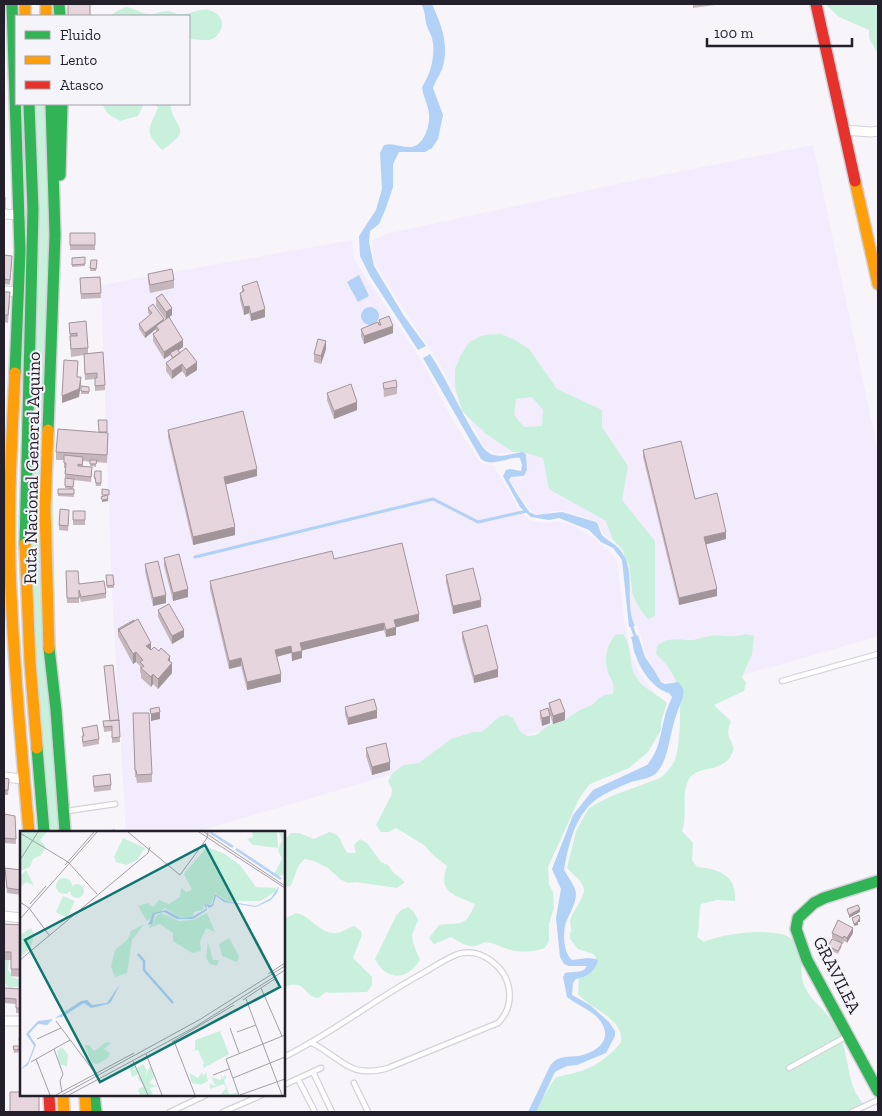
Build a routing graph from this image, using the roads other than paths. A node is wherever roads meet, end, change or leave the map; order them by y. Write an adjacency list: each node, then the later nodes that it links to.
1 (12, 4): 3 (main road)
2 (816, 4): 7 (main road)
3 (8, 51): 10 (main road)
4 (30, 105): 17 (main road, Ruta Nacional General Aquino)
5 (51, 105): 11 (main road, Ruta Nacional General Aquino)
6 (62, 105): 11 (main road)
7 (844, 130): 8 (street); 12 (main road)
8 (878, 131)
9 (4, 214): 10 (street)
10 (20, 215): 14 (main road)
11 (55, 235): 22 (main road, Ruta Nacional General Aquino)
12 (878, 284)
13 (4, 291): 14 (street)
14 (18, 292): 15 (main road)
15 (7, 460): 20 (main road)
16 (878, 654): 18 (lane)
17 (30, 662): 23 (main road); 25 (main road, Ruta Nacional General Aquino)
18 (782, 680)
19 (4, 777): 20 (street)
20 (23, 779): 24 (main road)
21 (115, 804): 22 (lane)
22 (63, 812): 26 (main road, Ruta Nacional General Aquino)
23 (29, 831)
24 (29, 831)
25 (44, 831)
26 (65, 831)
27 (878, 881): 32 (main road, GRAVILEA)
28 (4, 916): 29 (street)
29 (20, 918)
30 (4, 1021): 31 (street)
31 (20, 1021)
32 (849, 1036): 36 (lane); 41 (main road, GRAVILEA)
33 (312, 1043): 33 (lane); 34 (lane)
34 (285, 1056)
35 (321, 1068): 37 (lane)
36 (789, 1068)
37 (313, 1072): 38 (lane); 56 (lane)
38 (298, 1078): 39 (lane); 55 (lane)
39 (285, 1084)
40 (354, 1084): 57 (lane)
41 (878, 1091)
42 (49, 1096): 49 (main road)
43 (63, 1096): 50 (main road)
44 (85, 1096): 51 (main road)
45 (94, 1096): 52 (main road)
46 (204, 1096): 53 (lane)
47 (260, 1096): 54 (lane)
48 (878, 1100): 58 (lane)
49 (50, 1112)
50 (64, 1112)
51 (86, 1112)
52 (96, 1112)
53 (170, 1112)
54 (223, 1112)
55 (315, 1112)
56 (332, 1112)
57 (368, 1112)
58 (852, 1112)

